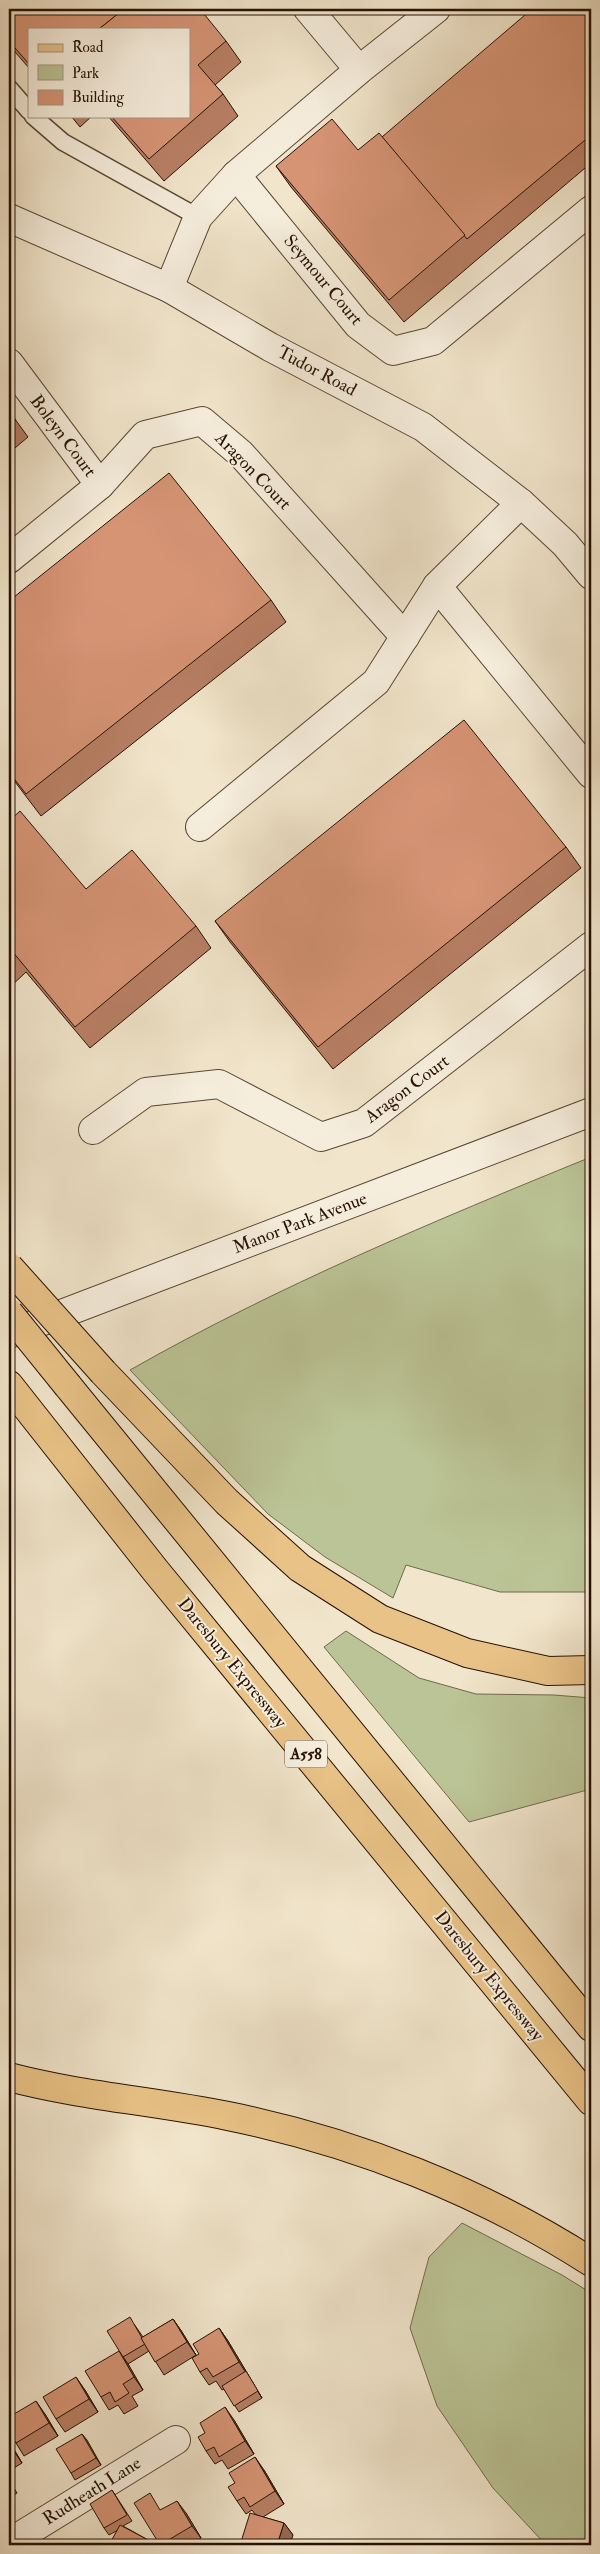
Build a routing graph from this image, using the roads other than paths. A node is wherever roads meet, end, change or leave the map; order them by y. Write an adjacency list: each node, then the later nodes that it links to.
1 (308, 9): 3 (street)
2 (436, 9): 3 (street)
3 (359, 70): 7 (street)
4 (9, 88): 5 (lane)
5 (28, 110)
6 (36, 118): 9 (lane)
7 (236, 175): 8 (street, Seymour Court); 9 (street)
8 (591, 210)
9 (198, 217): 11 (street)
10 (14, 229): 11 (street, Tudor Road)
11 (168, 288): 14 (street, Tudor Road)
12 (9, 363): 13 (street, Boleyn Court)
13 (100, 485): 15 (street, Aragon Court); 18 (street, Aragon Court)
14 (521, 502): 16 (street, Tudor Road); 17 (street)
15 (9, 558)
16 (591, 575)
17 (437, 586): 18 (street); 19 (street)
18 (405, 637): 20 (street)
19 (591, 774)
20 (200, 827)
21 (591, 946): 23 (street, Aragon Court)
22 (591, 1112): 26 (street, Manor Park Avenue)
23 (93, 1130)
24 (9, 1267): 28 (main road, bridge)
25 (9, 1313): 29 (main road, A558, bridge)
26 (9, 1334)
27 (16, 1394): 31 (main road, Daresbury Expressway / A558)
28 (591, 1670)
29 (591, 2027)
30 (9, 2077): 32 (main road)
31 (591, 2101)
32 (591, 2262)
33 (176, 2440): 34 (street, Rudheath Lane)
34 (9, 2543)

